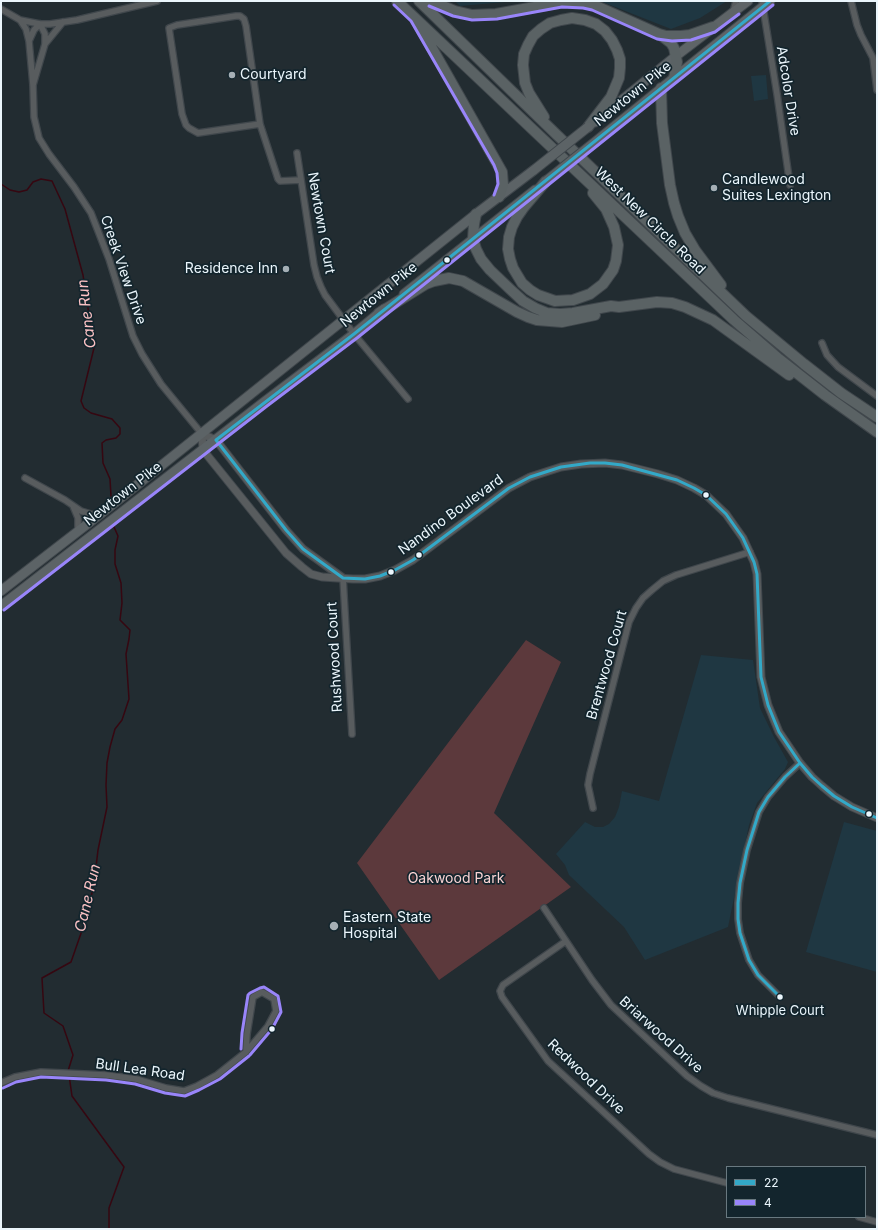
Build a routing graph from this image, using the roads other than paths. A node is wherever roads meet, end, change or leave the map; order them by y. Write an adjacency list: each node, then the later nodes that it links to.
1 (157, 1): 13 (street)
2 (397, 1): 11 (highway, West New Circle Road)
3 (419, 1): 26 (highway, West New Circle Road)
4 (431, 1): 16 (highway)
5 (736, 1): 10 (street)
6 (748, 1): 10 (main road, Newtown Pike)
7 (851, 1): 23 (street)
8 (765, 3): 20 (main road, Newtown Pike); 31 (street, Adcolor Drive)
9 (1, 9): 12 (street)
10 (733, 13): 15 (main road, Newtown Pike)
11 (415, 18): 28 (highway, West New Circle Road); 32 (highway)
12 (20, 20): 14 (street); 17 (street, Creek View Drive)
13 (63, 22): 14 (street); 18 (street, Creek View Drive)
14 (40, 24): 17 (street); 18 (street, Creek View Drive)
15 (713, 27): 16 (highway); 19 (main road, Newtown Pike)
16 (659, 34): 19 (highway)
17 (29, 41): 21 (street, Creek View Drive)
18 (45, 44): 21 (street, Creek View Drive)
19 (676, 56): 20 (highway); 25 (highway, Newtown Pike)
20 (674, 78): 22 (highway, Newtown Pike)
21 (33, 85): 46 (street, Creek View Drive)
22 (661, 88): 30 (highway, Newtown Pike, bridge); 37 (highway)
23 (877, 90)
24 (260, 124): 24 (street); 29 (street)
25 (588, 127): 26 (highway); 32 (highway, Newtown Pike, bridge)
26 (558, 136): 37 (highway, West New Circle Road)
27 (297, 153): 29 (street, Newtown Court)
28 (573, 166): 30 (highway); 41 (highway, West New Circle Road)
29 (301, 180): 38 (street, Newtown Court)
30 (546, 181): 34 (highway, Newtown Pike)
31 (790, 185)
32 (499, 197): 33 (highway, Newtown Pike)
33 (476, 214): 34 (highway); 38 (highway, Newtown Pike)
34 (474, 238): 35 (highway); 36 (highway, Newtown Pike)
35 (619, 307): 36 (highway); 41 (highway)
36 (379, 313): 39 (highway, Newtown Pike)
37 (746, 316): 44 (highway, West New Circle Road)
38 (344, 320): 39 (street, Newtown Court); 46 (highway, Newtown Pike)
39 (354, 334): 43 (street, Newtown Court); 47 (highway, Newtown Pike)
40 (822, 344): 42 (street)
41 (825, 396): 45 (highway, West New Circle Road)
42 (877, 396)
43 (408, 399)
44 (877, 417)
45 (877, 432)
46 (202, 434): 47 (street); 48 (street); 51 (highway, Newtown Pike)
47 (216, 440): 48 (highway, Newtown Pike); 54 (street)
48 (203, 450): 54 (street, Nandino Boulevard); 56 (highway, Newtown Pike)
49 (25, 478): 50 (street)
50 (73, 506): 51 (street); 52 (street)
51 (102, 512): 52 (highway, Newtown Pike)
52 (78, 531): 55 (highway, Newtown Pike)
53 (750, 552): 54 (street, Nandino Boulevard); 58 (street, Nandino Boulevard); 59 (street, Brentwood Court)
54 (343, 578): 57 (street, Rushwood Court)
55 (1, 591)
56 (1, 606)
57 (352, 734)
58 (800, 763): 60 (street, Nandino Boulevard); 63 (street)
59 (593, 808)
60 (877, 818)
61 (544, 908): 62 (street, Briarwood Drive)
62 (566, 942): 66 (street, Briarwood Drive); 67 (street, Redwood Drive)
63 (780, 997)
64 (246, 1052): 64 (street, Bull Lea Road); 65 (street, Bull Lea Road)
65 (1, 1083)
66 (877, 1135)
67 (726, 1183)
68 (863, 1218): 69 (street)
69 (877, 1222)

